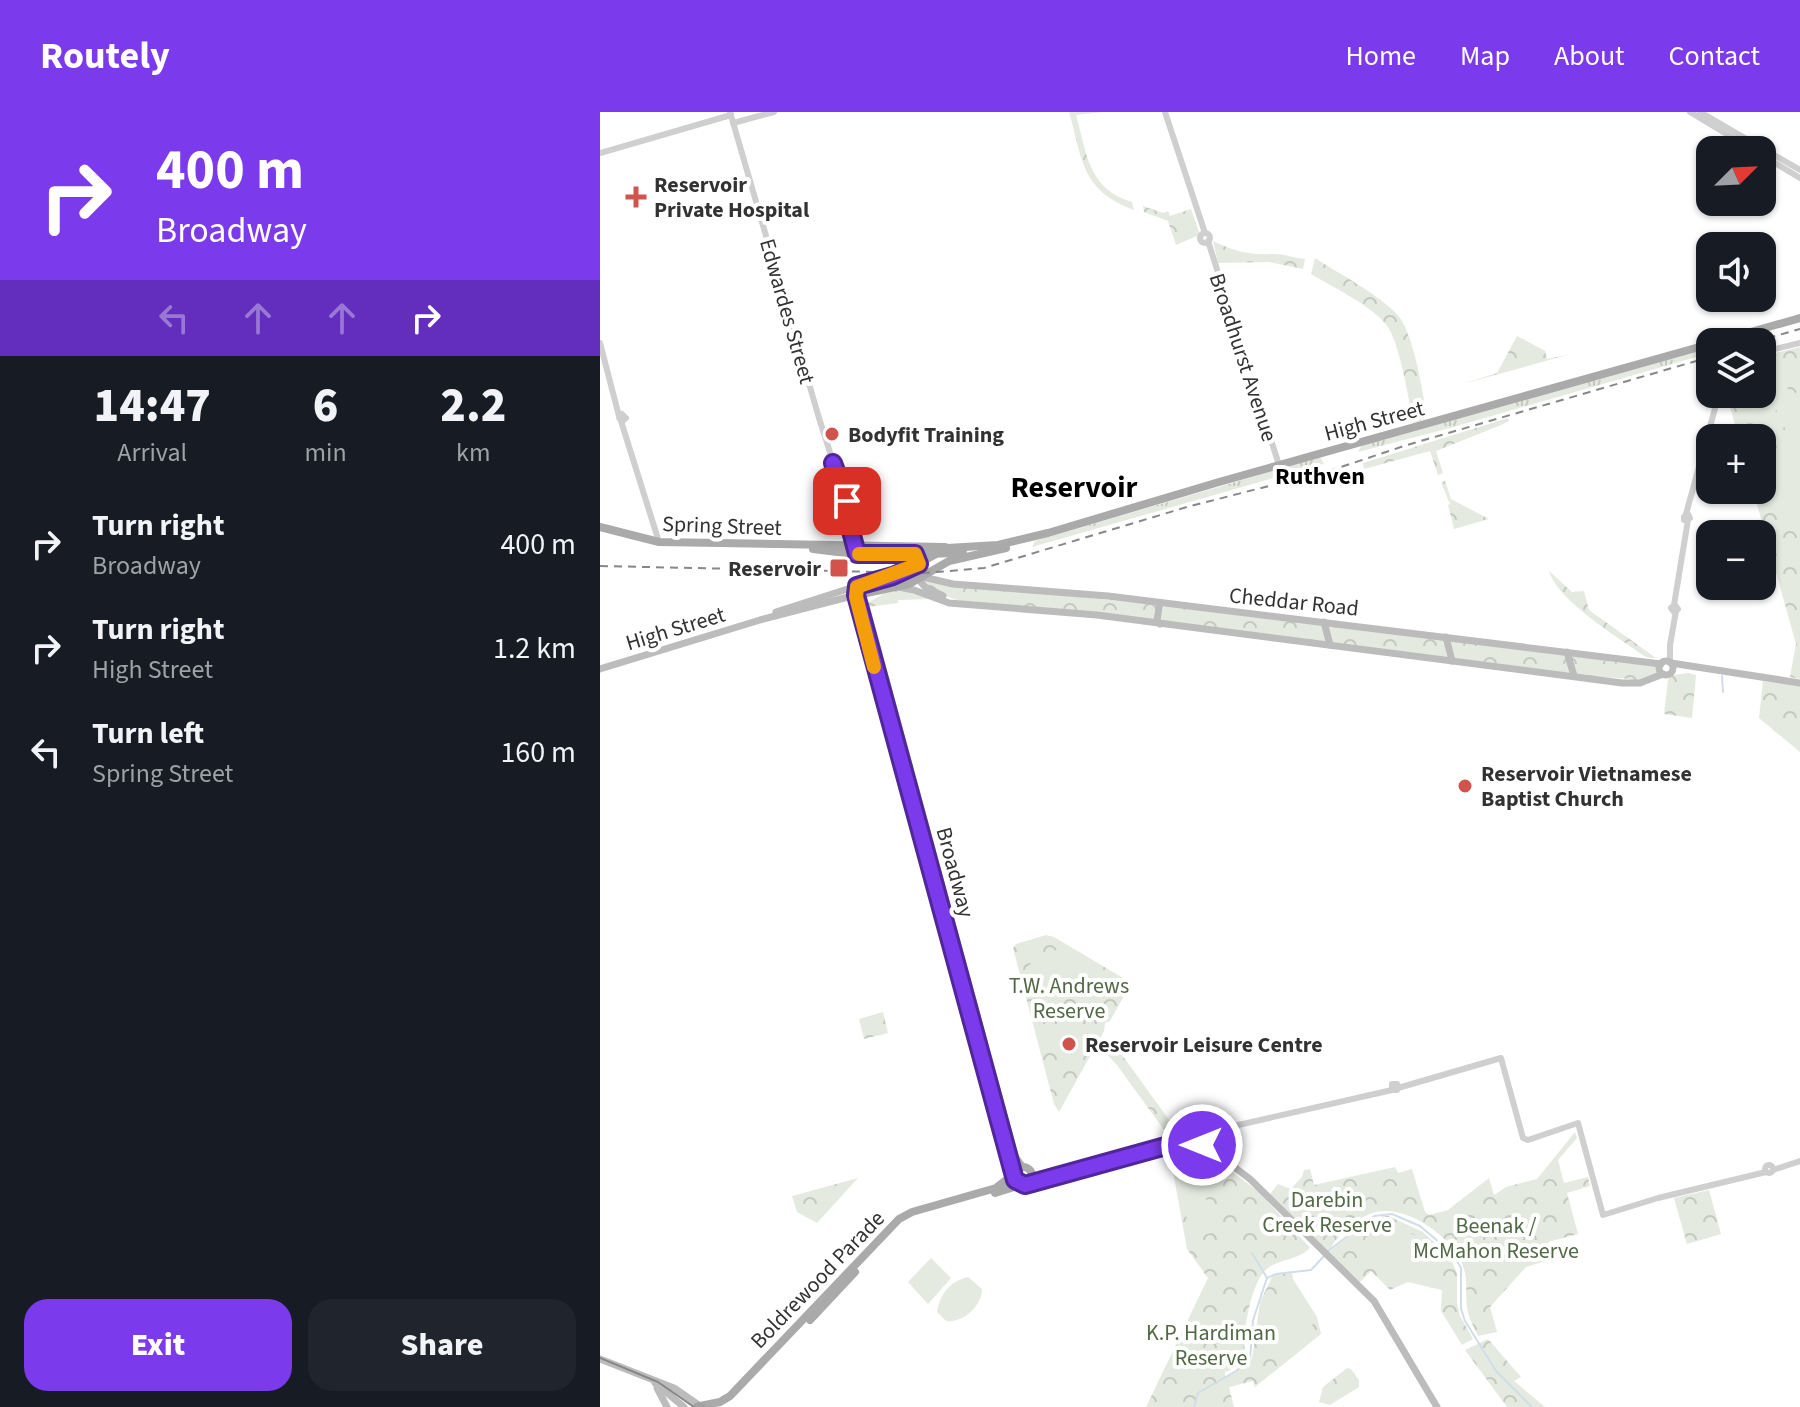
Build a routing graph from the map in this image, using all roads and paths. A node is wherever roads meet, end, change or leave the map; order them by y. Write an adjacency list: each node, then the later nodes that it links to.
1 (774, 112): 6 (street)
2 (1165, 112): 19 (street, Broadhurst Avenue)
3 (1690, 112): 5 (street)
4 (730, 113): 6 (street, Edwardes Street); 8 (street)
5 (1700, 114): 7 (street); 10 (street)
6 (733, 123): 26 (street, Edwardes Street)
7 (1732, 136)
8 (600, 153)
9 (1776, 163): 11 (street)
10 (1800, 170)
11 (1800, 178)
12 (1800, 318): 13 (main road)
13 (1765, 328)
14 (600, 343): 22 (street)
15 (1800, 343): 17 (street)
16 (1696, 348): 19 (main road, High Street)
17 (1776, 349)
18 (1715, 408): 47 (street)
19 (1279, 465): 21 (main road, High Street)
20 (600, 527): 22 (main road, Spring Street)
21 (1048, 533): 25 (main road, High Street); 27 (main road, High Street)
22 (657, 542): 26 (main road, Spring Street)
23 (871, 546): 24 (main road, Spring Street); 26 (main road, Spring Street); 29 (main road)
24 (928, 547): 25 (main road, Spring Street); 28 (main road)
25 (954, 547): 28 (main road, High Street)
26 (858, 550): 29 (main road, Spring Street)
27 (988, 552): 28 (main road, Spring Street); 31 (main road, High Street)
28 (937, 553): 29 (main road, Spring Street); 30 (main road, High Street); 31 (main road)
29 (911, 554): 30 (main road)
30 (919, 564): 32 (main road); 34 (main road, High Street)
31 (936, 568): 32 (main road, High Street); 33 (main road)
32 (920, 578): 33 (main road, Cheddar Road); 34 (main road, High Street); 35 (main road, High Street); 37 (main road, Cheddar Road)
33 (936, 580): 38 (main road, Cheddar Road)
34 (870, 583): 36 (main road, High Street)
35 (894, 588): 36 (main road, High Street); 37 (main road, Cheddar Road); 39 (main road)
36 (858, 590): 39 (main road, Broadway); 42 (main road, Broadway); 48 (main road, High Street)
37 (959, 603): 41 (main road, Cheddar Road)
38 (1160, 603): 40 (main road, Cheddar Road); 41 (main road)
39 (865, 604): 42 (main road, Broadway)
40 (1324, 622): 43 (main road, Cheddar Road); 44 (main road)
41 (1160, 624): 44 (main road, Cheddar Road)
42 (870, 636): 53 (main road, Broadway)
43 (1446, 637): 45 (main road, Cheddar Road); 46 (main road)
44 (1330, 645): 46 (main road, Cheddar Road)
45 (1567, 652): 47 (main road, Cheddar Road); 49 (main road)
46 (1452, 661): 49 (main road, Cheddar Road)
47 (1667, 666): 49 (main road, Cheddar Road); 50 (main road, Cheddar Road)
48 (600, 669)
49 (1574, 676)
50 (1799, 681)
51 (1200, 1137): 52 (street); 54 (main road); 65 (main road)
52 (1800, 1161)
53 (1017, 1172): 54 (main road); 55 (main road, Broadway); 56 (main road, Boldrewood Parade)
54 (1031, 1177): 55 (main road, Boldrewood Parade)
55 (1021, 1185): 56 (main road, Boldrewood Parade)
56 (996, 1190): 57 (main road, Boldrewood Parade)
57 (783, 1345): 60 (main road, Boldrewood Parade); 63 (main road, Boldrewood Parade)
58 (600, 1359): 59 (main road)
59 (651, 1381): 61 (main road); 62 (main road); 63 (main road)
60 (730, 1404): 64 (main road, Boldrewood Parade)
61 (667, 1407)
62 (684, 1407)
63 (700, 1407)
64 (721, 1407)
65 (1436, 1407)

